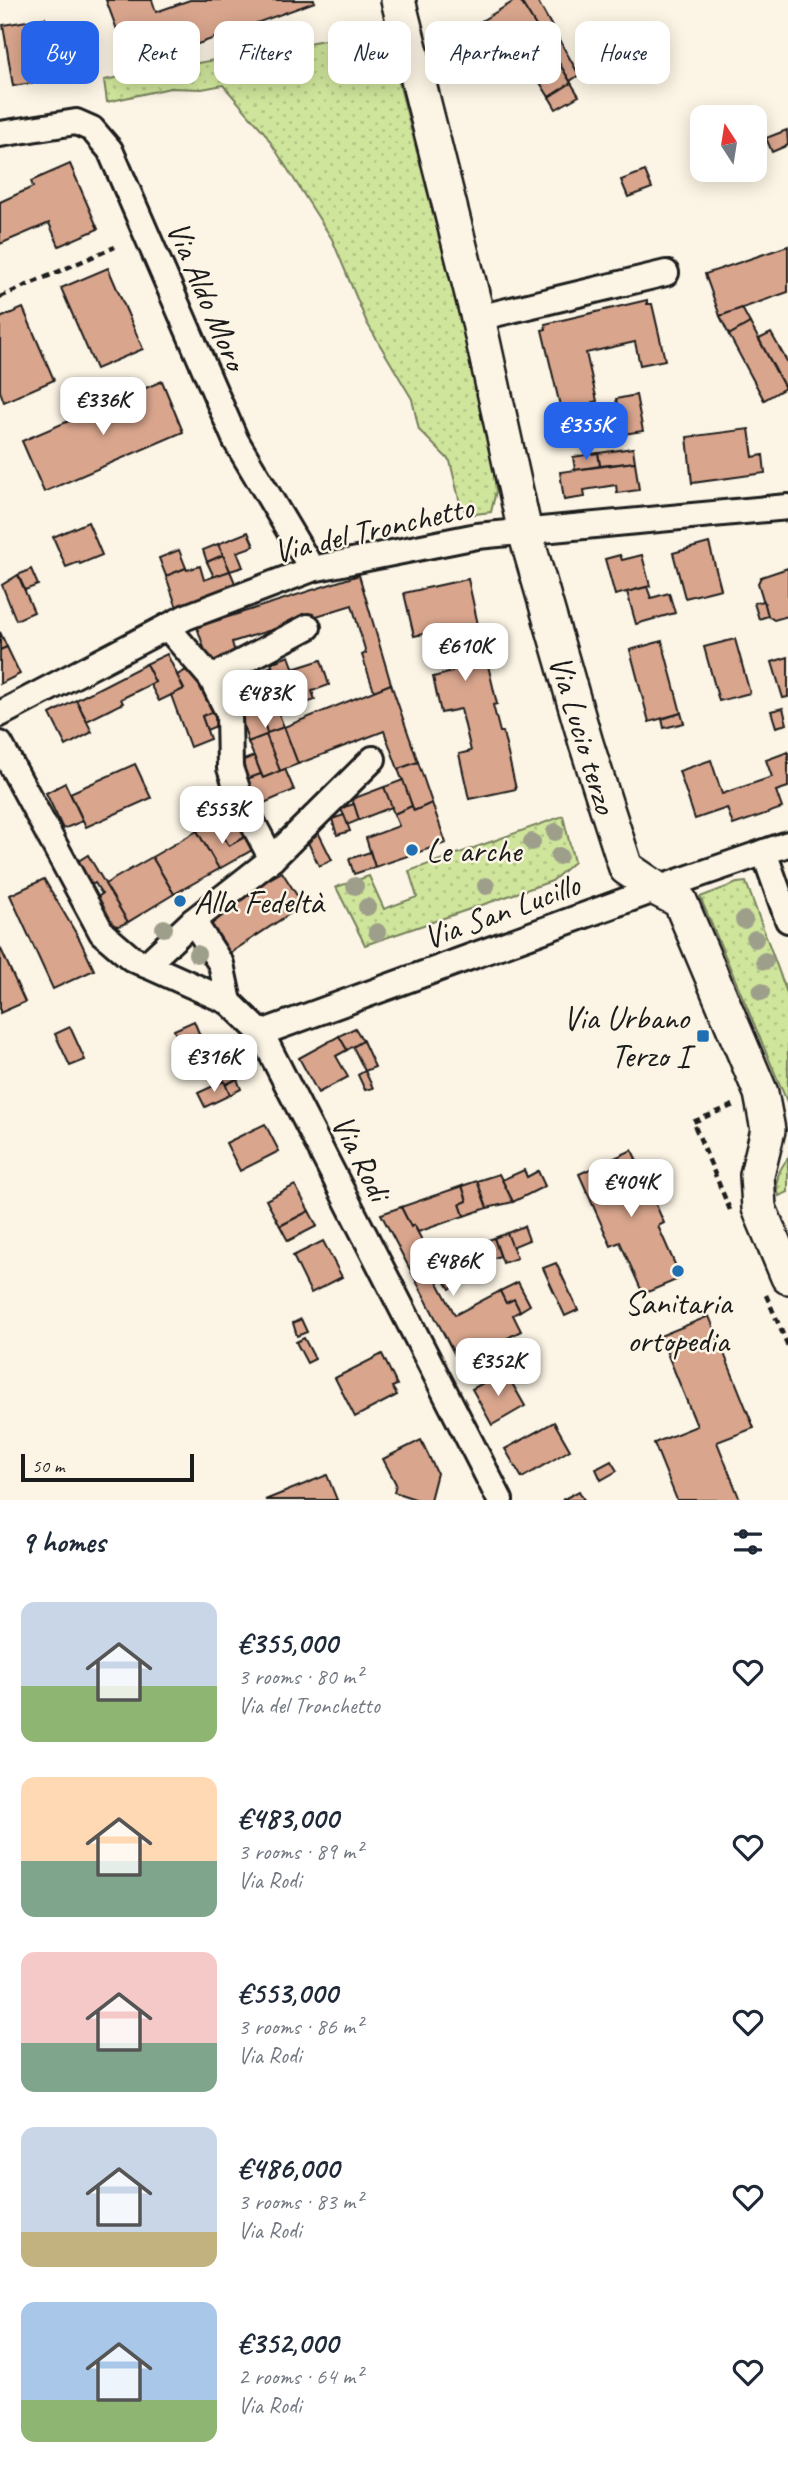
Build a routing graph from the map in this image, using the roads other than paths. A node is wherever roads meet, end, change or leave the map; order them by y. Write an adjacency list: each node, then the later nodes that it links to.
1 (398, 0): 4 (street, Via Lucio terzo)
2 (0, 134): 7 (street, Via Aldo Moro)
3 (666, 273): 4 (street)
4 (478, 318): 6 (street, Via Lucio terzo)
5 (788, 507): 6 (street, Via del Tronchetto)
6 (525, 532): 7 (street, Via del Tronchetto); 17 (street, Via Lucio terzo)
7 (312, 569): 9 (street, Via del Tronchetto)
8 (308, 626): 10 (street)
9 (167, 627): 10 (street); 11 (street, Via del Tronchetto)
10 (211, 678): 16 (street)
11 (0, 714)
12 (0, 744): 20 (street, Via Rodi)
13 (373, 759): 16 (street)
14 (788, 844): 15 (street, Via San Lucillo)
15 (764, 852): 17 (street, Via San Lucillo); 18 (street)
16 (272, 859): 19 (street)
17 (657, 889): 22 (street, Via San Lucillo); 23 (street, Via Lucio terzo)
18 (788, 920)
19 (193, 921): 20 (street); 21 (street)
20 (146, 965): 21 (street, Via Rodi)
21 (229, 1002): 22 (street, Via Rodi)
22 (261, 1033): 25 (street, Via Rodi)
23 (778, 1131): 24 (street)
24 (788, 1277)
25 (500, 1500)

